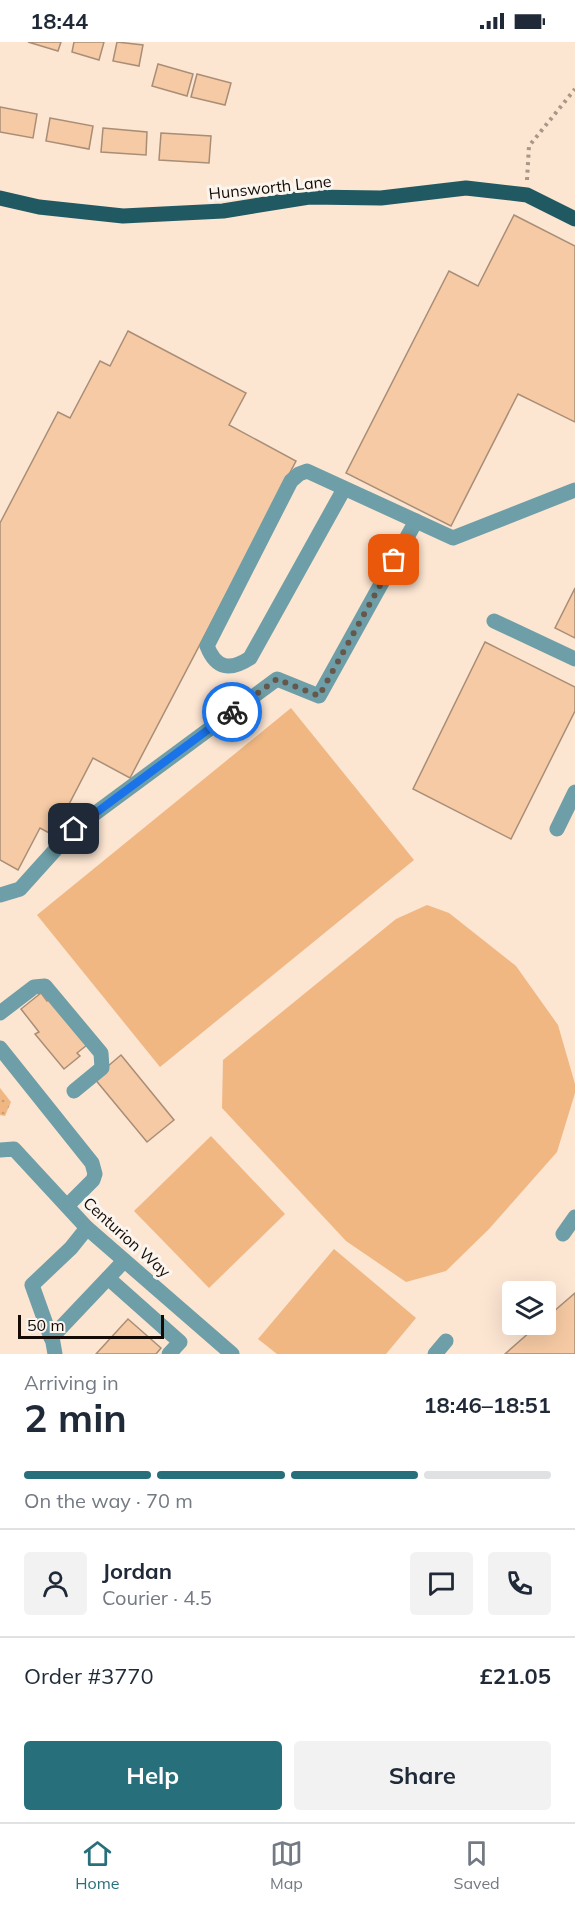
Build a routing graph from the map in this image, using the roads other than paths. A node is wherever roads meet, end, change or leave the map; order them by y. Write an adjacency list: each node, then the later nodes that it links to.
1 (0, 198): 2 (main road, Hunsworth Lane)
2 (575, 219)
3 (344, 489): 3 (street); 5 (street)
4 (575, 490): 5 (street)
5 (416, 521): 10 (street)
6 (494, 621): 7 (street)
7 (575, 659)
8 (575, 792): 9 (street)
9 (557, 829)
10 (0, 895)
11 (0, 1013): 13 (street)
12 (0, 1048): 15 (street)
13 (74, 1091)
14 (0, 1150): 15 (street, Centurion Way)
15 (67, 1206): 17 (street, Centurion Way)
16 (575, 1217): 18 (street)
17 (87, 1228): 19 (street, Centurion Way); 21 (street)
18 (563, 1234)
19 (124, 1261): 20 (street); 25 (street, Centurion Way)
20 (108, 1278): 21 (street); 24 (street)
21 (52, 1337): 23 (street)
22 (446, 1341): 26 (street)
23 (55, 1354)
24 (169, 1354)
25 (232, 1354)
26 (435, 1354)

